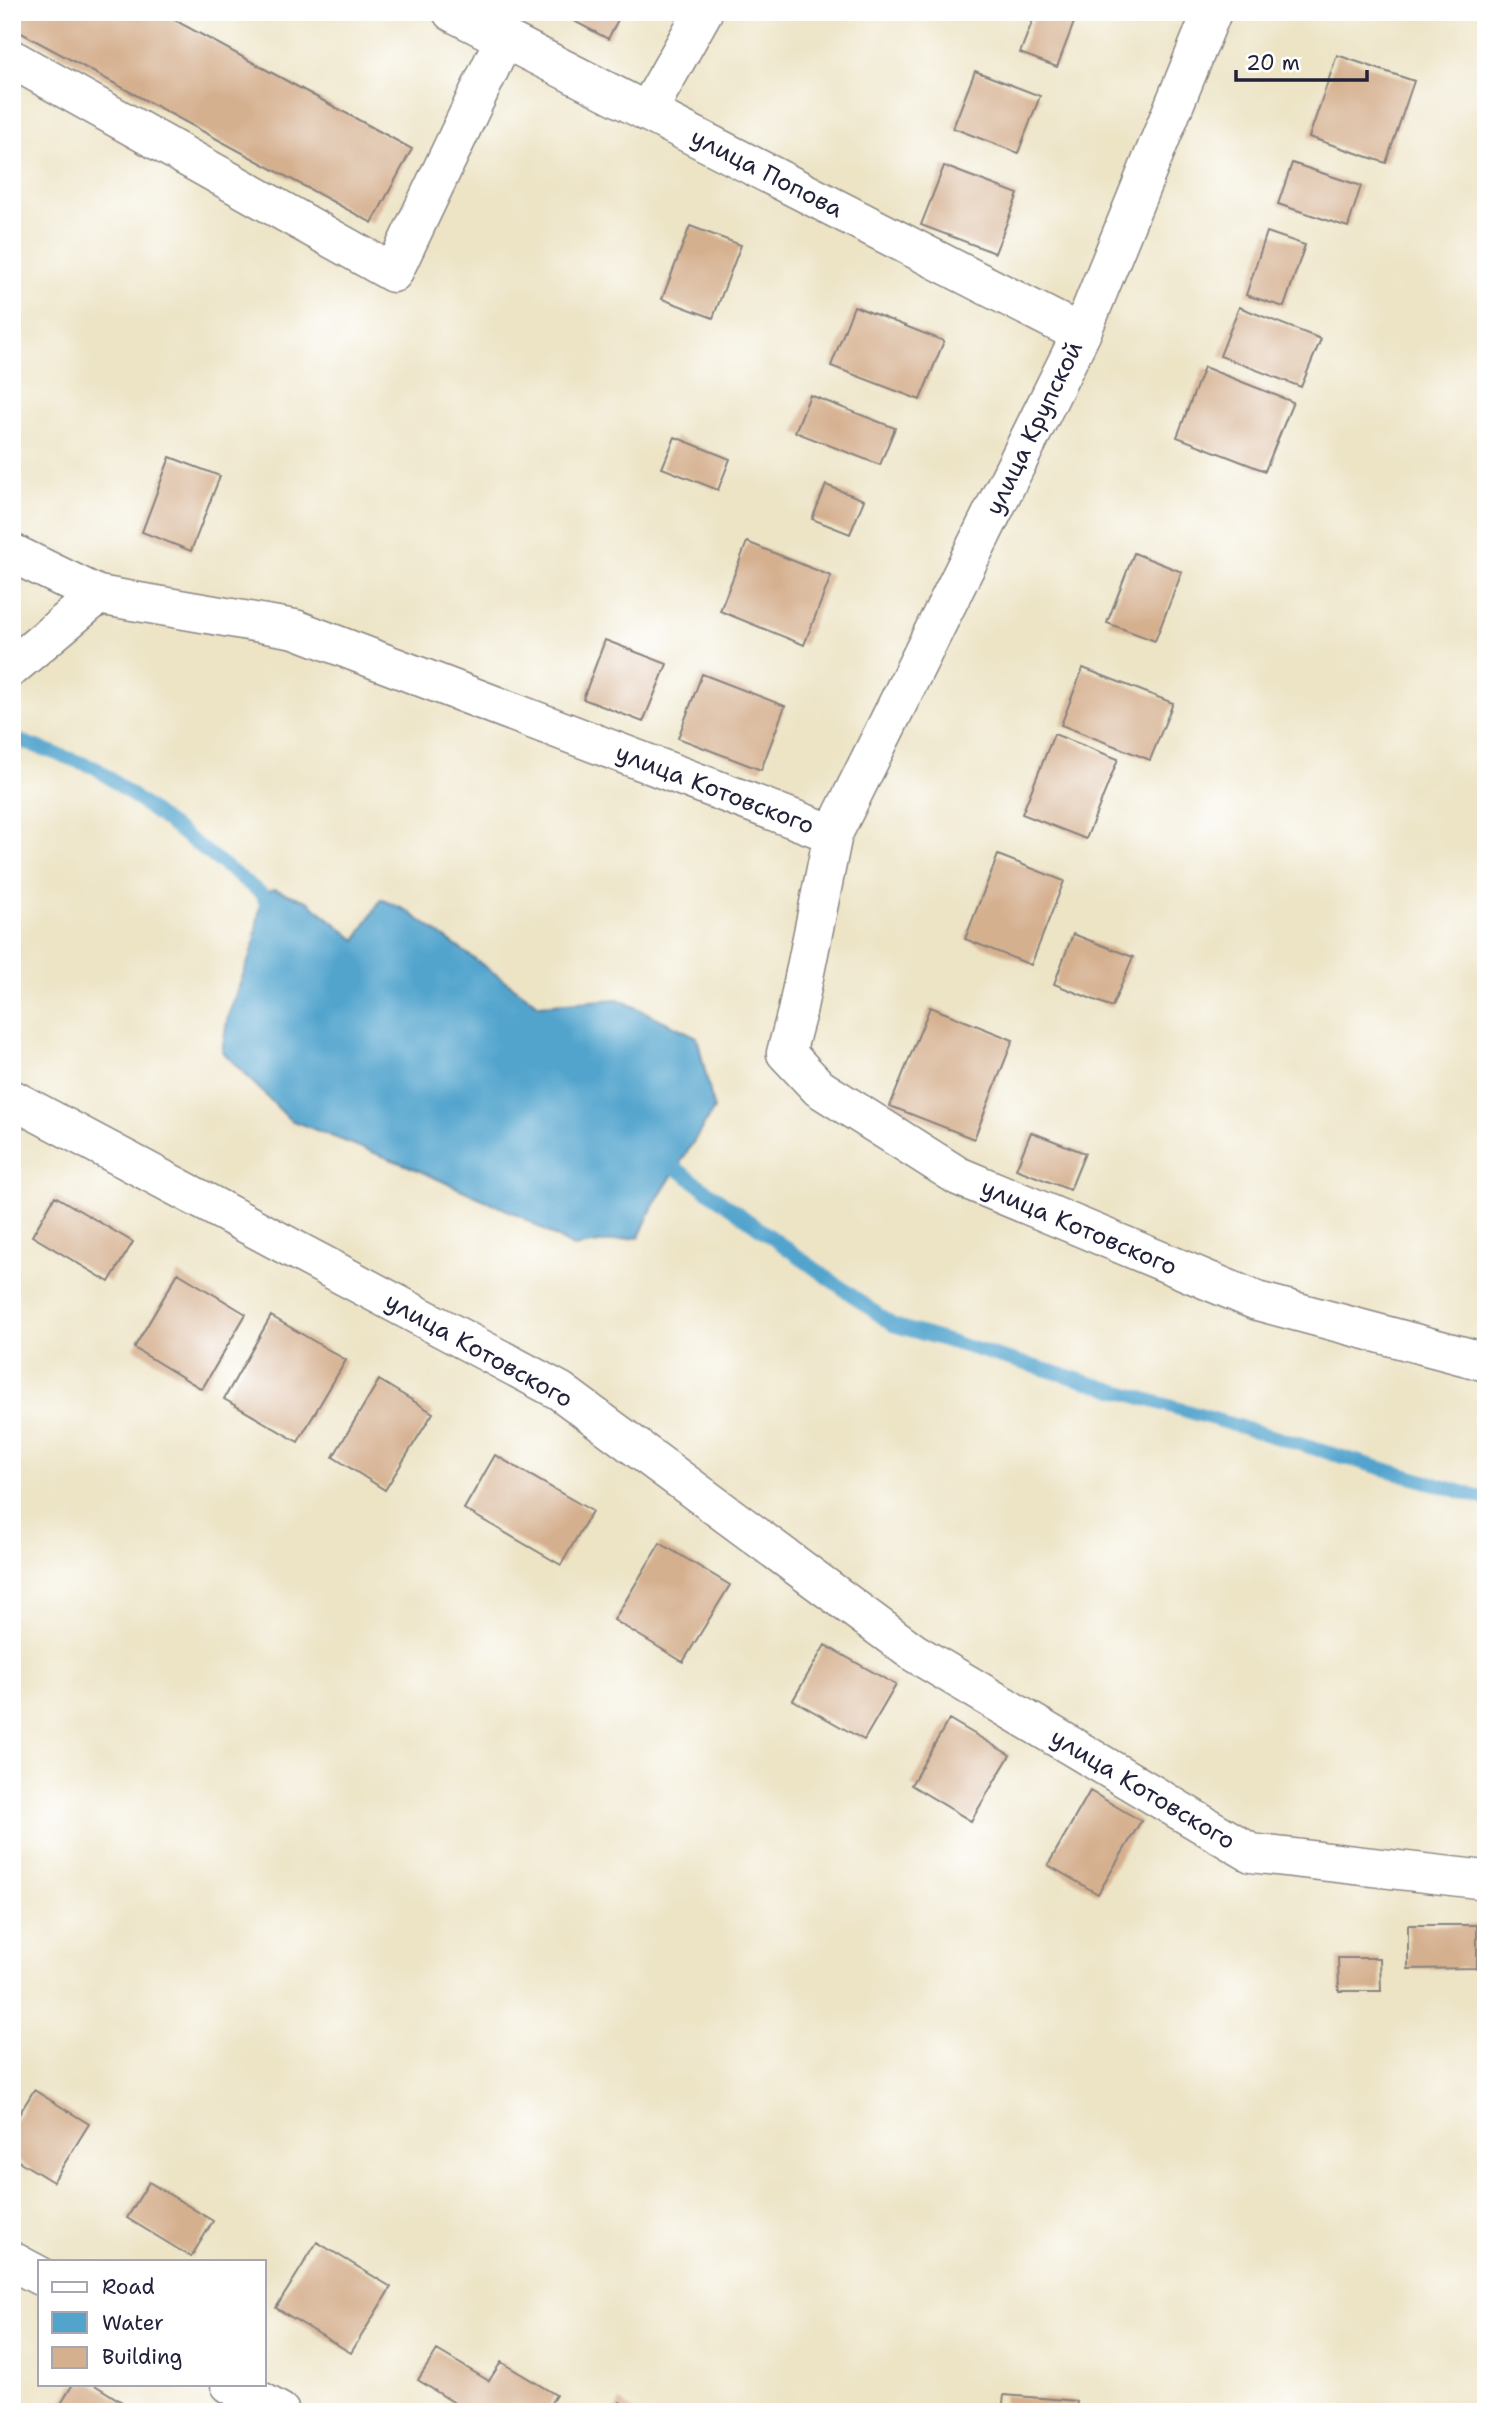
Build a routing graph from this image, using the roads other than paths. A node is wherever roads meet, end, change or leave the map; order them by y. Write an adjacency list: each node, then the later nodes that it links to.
1 (452, 12): 4 (street, улица Попова)
2 (703, 12): 6 (street)
3 (1212, 12): 7 (street, улица Крупской)
4 (505, 39): 5 (street); 6 (street, улица Попова)
5 (12, 59)
6 (647, 112): 7 (street, улица Попова)
7 (1082, 334): 11 (street, улица Крупской)
8 (12, 553): 9 (street, улица Котовского)
9 (98, 595): 10 (street); 11 (street, улица Котовского)
10 (12, 667)
11 (832, 834): 13 (street, улица Котовского)
12 (12, 1099): 14 (street, улица Котовского)
13 (1486, 1362)
14 (1486, 1880)
15 (12, 2260): 16 (street)
16 (38, 2275)
17 (234, 2386): 18 (street)
18 (280, 2412)

